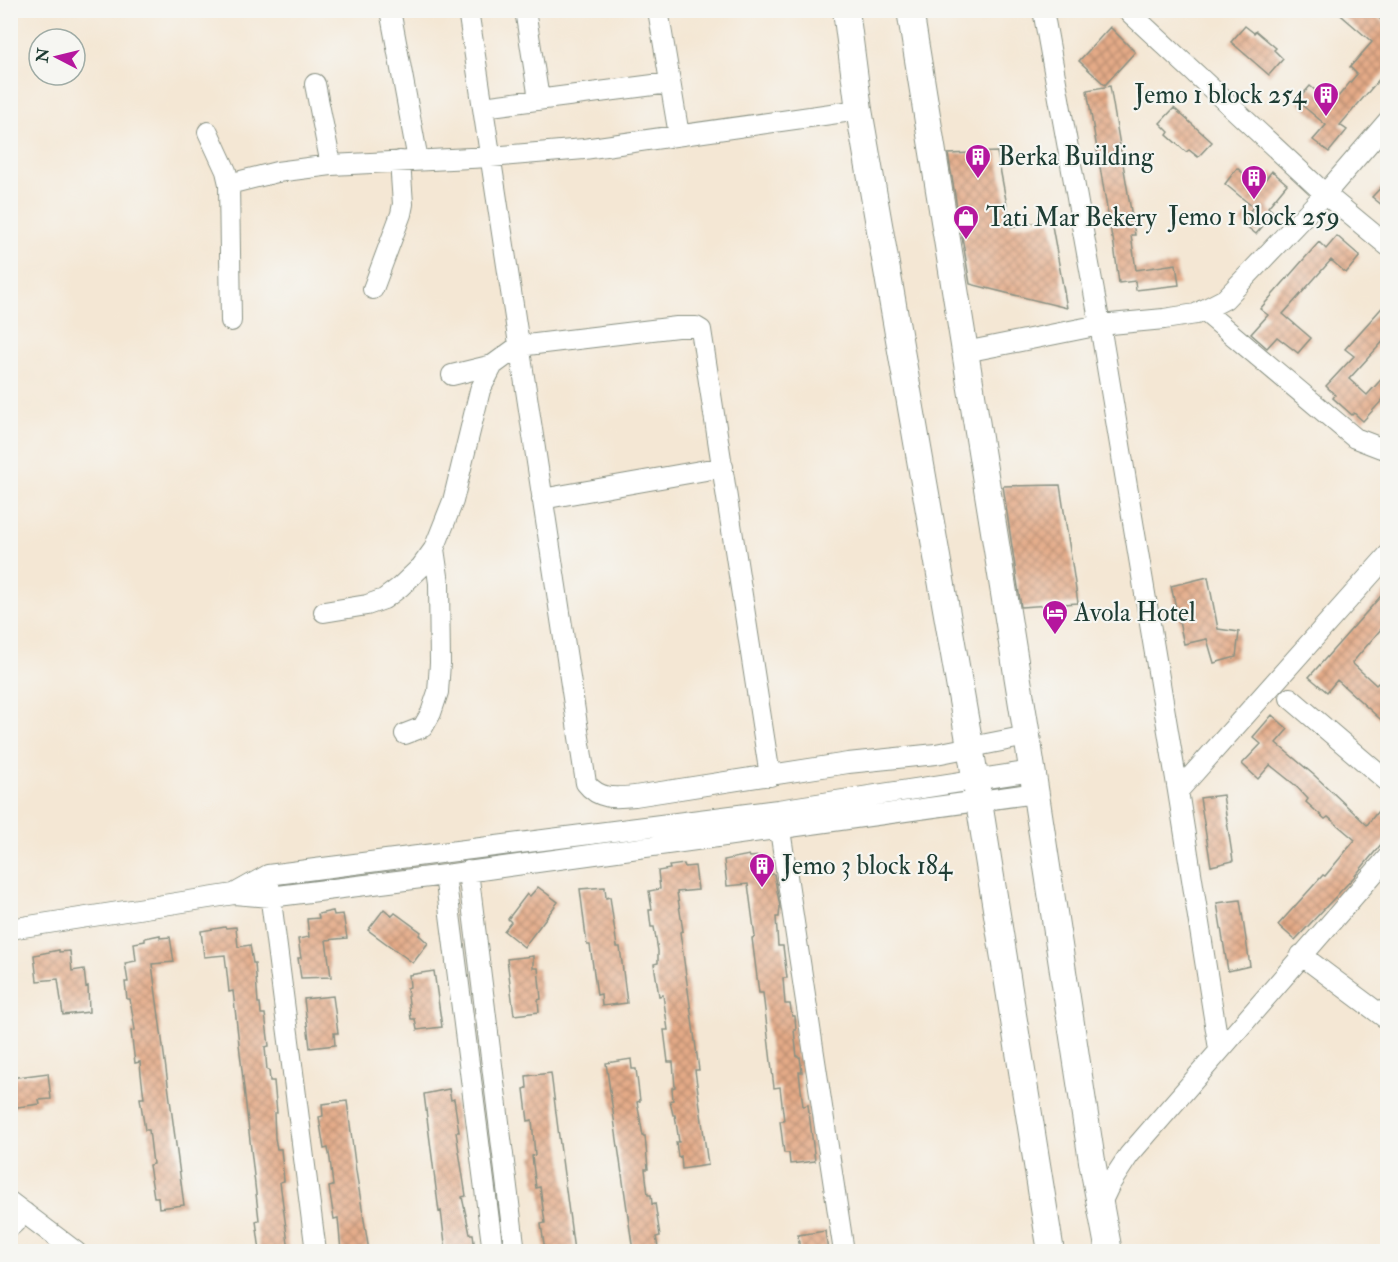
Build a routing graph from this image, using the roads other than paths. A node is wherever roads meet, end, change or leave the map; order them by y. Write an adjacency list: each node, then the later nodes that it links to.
1 (390, 10): 18 (street)
2 (468, 10): 12 (street)
3 (525, 10): 11 (street)
4 (658, 10): 9 (street)
5 (846, 10): 13 (main road)
6 (910, 10): 28 (main road)
7 (1043, 10): 26 (street)
8 (1127, 10): 21 (street)
9 (669, 83): 11 (street); 16 (street)
10 (315, 84): 19 (street)
11 (539, 99): 12 (street)
12 (483, 107): 17 (street)
13 (859, 110): 16 (street); 40 (main road)
14 (1388, 121): 21 (street)
15 (208, 132): 20 (street)
16 (679, 135): 17 (street)
17 (490, 157): 18 (street); 27 (street)
18 (409, 161): 19 (street); 23 (street)
19 (331, 165): 20 (street)
20 (229, 184): 25 (street)
21 (1325, 194): 22 (street); 24 (street)
22 (1388, 246)
23 (373, 289)
24 (1203, 310): 26 (street); 31 (street)
25 (231, 321)
26 (1100, 326): 28 (street); 45 (street)
27 (519, 346): 29 (street); 32 (street); 33 (street)
28 (965, 352): 39 (main road)
29 (493, 365): 30 (street); 34 (street)
30 (452, 375)
31 (1388, 446)
32 (723, 466): 33 (street); 41 (street)
33 (542, 499): 41 (street)
34 (434, 549): 36 (street); 38 (street)
35 (1388, 555): 45 (street)
36 (324, 612)
37 (1290, 698): 43 (street)
38 (405, 734)
39 (1027, 736): 40 (street); 42 (main road)
40 (970, 746): 41 (street); 44 (main road)
41 (770, 776)
42 (1034, 782): 44 (street); 60 (main road)
43 (1388, 782)
44 (976, 791): 46 (street); 50 (street); 69 (main road)
45 (1178, 791): 56 (street)
46 (780, 830): 48 (street); 68 (street)
47 (1388, 857): 54 (street)
48 (468, 871): 49 (street); 57 (street)
49 (445, 874): 52 (street); 58 (street)
50 (268, 875): 51 (street); 52 (street)
51 (234, 894): 52 (street); 53 (street)
52 (270, 897): 65 (street)
53 (10, 929)
54 (1301, 955): 55 (street); 56 (street)
55 (1388, 1020)
56 (1219, 1049): 59 (street)
57 (490, 1056): 58 (street); 67 (street)
58 (468, 1059): 66 (street)
59 (1129, 1155): 60 (street); 61 (street)
60 (1092, 1161): 61 (main road)
61 (1101, 1203): 70 (main road)
62 (18, 1207): 63 (street); 64 (street)
63 (10, 1227)
64 (76, 1251)
65 (316, 1251)
66 (493, 1251)
67 (515, 1251)
68 (844, 1251)
69 (1052, 1251)
70 (1109, 1251)

